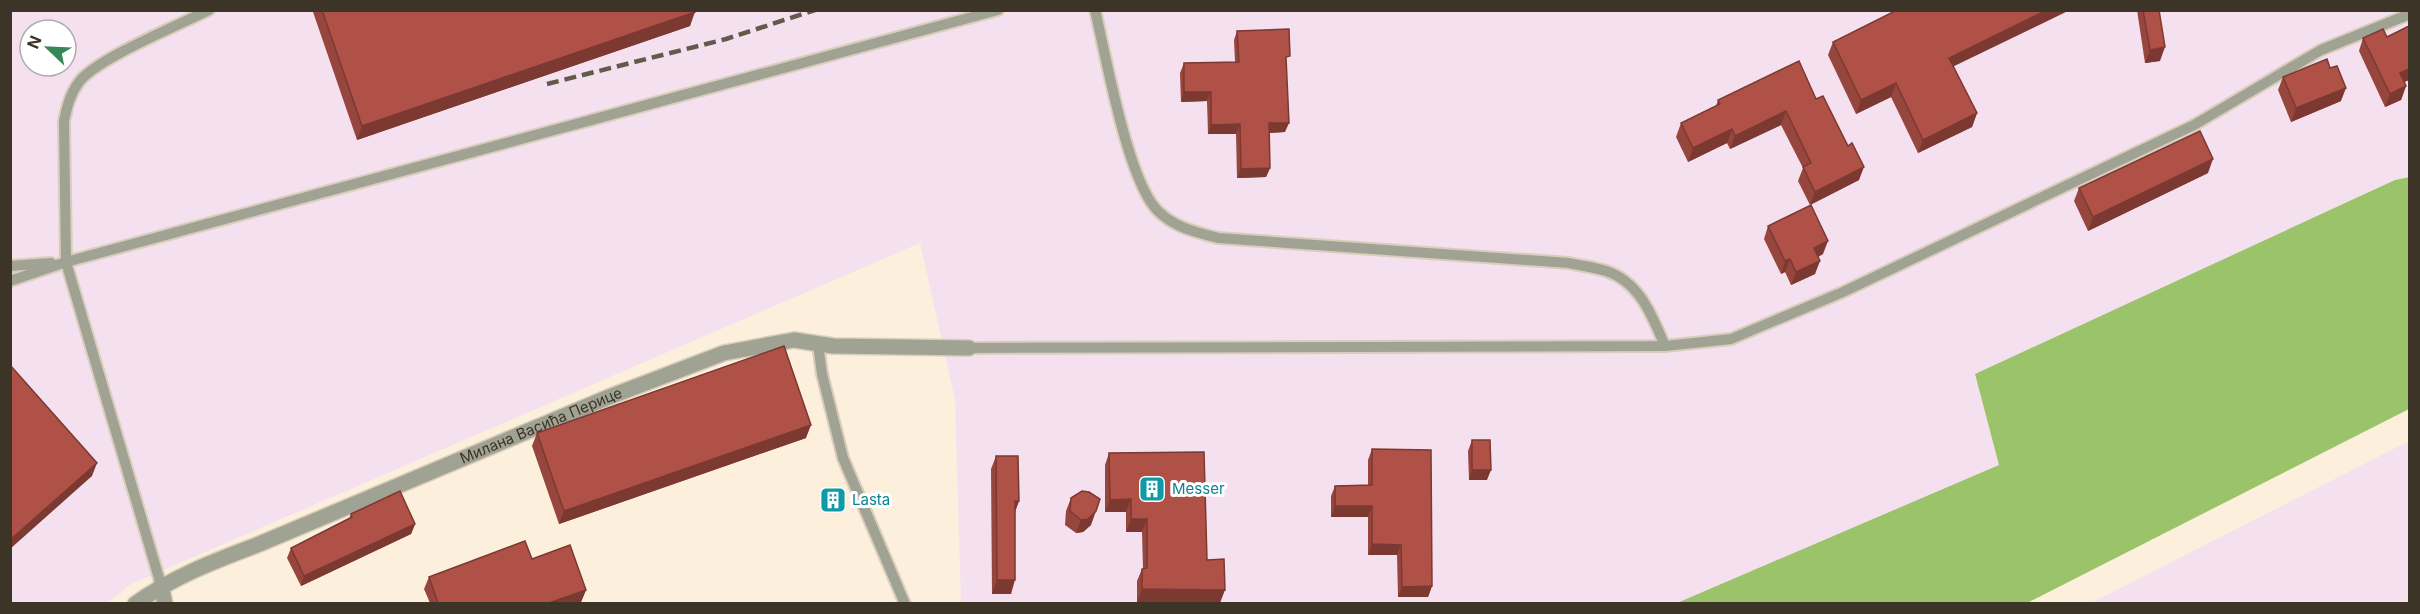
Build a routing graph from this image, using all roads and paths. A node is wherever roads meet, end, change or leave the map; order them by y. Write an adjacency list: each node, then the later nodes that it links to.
1 (209, 10): 5 (lane)
2 (998, 10): 5 (lane)
3 (1095, 10): 9 (lane)
4 (2409, 14): 9 (lane)
5 (66, 262): 6 (lane); 7 (lane); 11 (lane)
6 (10, 266)
7 (10, 281)
8 (818, 344): 10 (street, Милана Васића Перице); 11 (street, Милана Васића Перице); 14 (lane)
9 (1665, 346): 10 (lane)
10 (969, 348)
11 (161, 585): 12 (street, Милана Васића Перице); 13 (street)
12 (135, 603)
13 (165, 603)
14 (906, 603)

